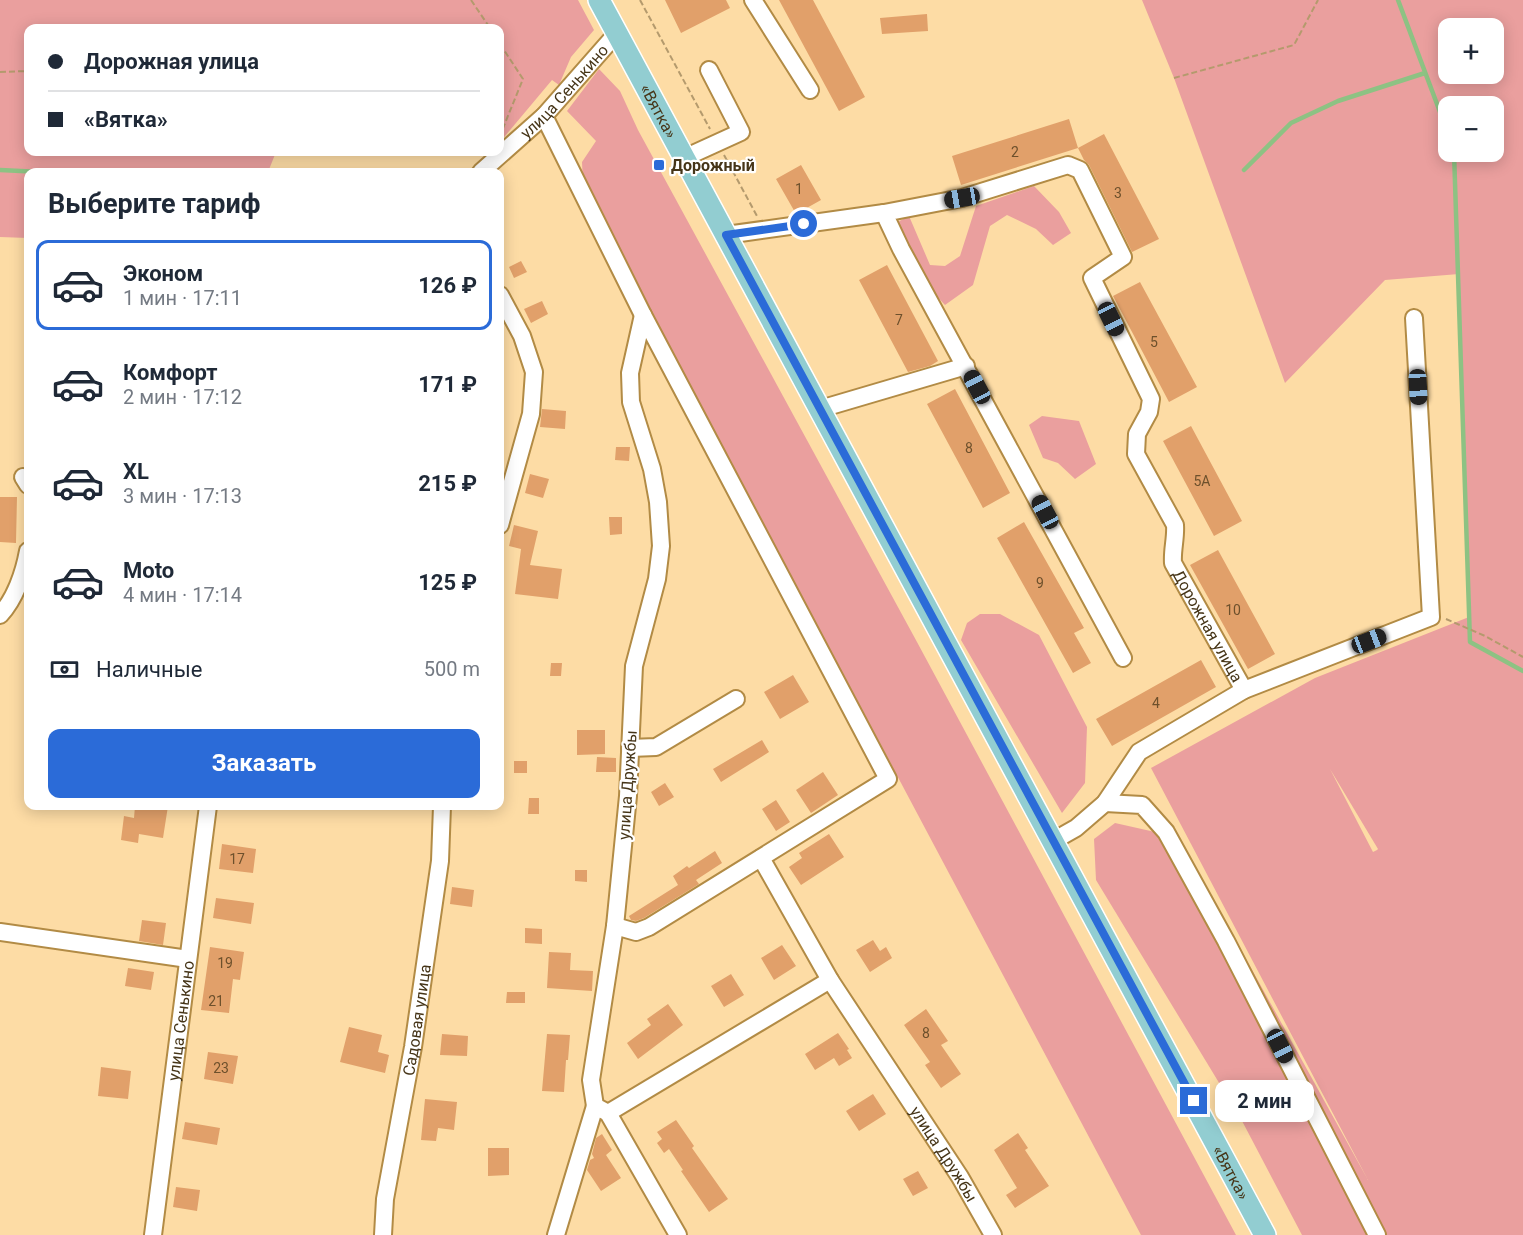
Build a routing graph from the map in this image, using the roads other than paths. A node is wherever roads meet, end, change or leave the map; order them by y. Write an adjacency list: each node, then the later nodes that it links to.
1 (599, 0): 3 (main road, «Вятка»)
2 (753, 0): 5 (street)
3 (616, 33): 6 (street, улица Сенькино); 9 (main road, «Вятка»)
4 (709, 70): 9 (street)
5 (810, 90)
6 (544, 116): 7 (street, улица Сенькино); 14 (street)
7 (504, 152)
8 (499, 156): 10 (street, улица Сенькино)
9 (684, 158): 12 (main road, «Вятка»)
10 (486, 168)
11 (884, 213): 12 (street, Дорожная улица); 16 (street); 22 (street, Дорожная улица)
12 (726, 235): 17 (main road, «Вятка»)
13 (504, 302): 18 (street)
14 (643, 315): 24 (street, улица Дружбы); 29 (street)
15 (1414, 318): 22 (street)
16 (966, 366): 17 (street); 21 (street)
17 (820, 409): 28 (main road, «Вятка»)
18 (504, 511)
19 (24, 570): 20 (street)
20 (0, 615)
21 (1123, 658)
22 (1244, 690): 25 (street)
23 (736, 699): 24 (street)
24 (630, 748): 30 (street, улица Дружбы)
25 (1105, 803): 28 (street); 41 (street)
26 (207, 810): 32 (street, улица Сенькино)
27 (442, 810): 36 (street, Садовая улица)
28 (1053, 841): 40 (main road, «Вятка»)
29 (761, 858): 30 (street); 33 (street, улица Дружбы)
30 (615, 926): 34 (street, улица Дружбы)
31 (0, 932): 32 (street)
32 (188, 959): 35 (street, улица Сенькино)
33 (830, 980): 34 (street); 39 (street, улица Дружбы)
34 (602, 1110): 37 (street); 38 (street, улица Дружбы)
35 (153, 1235)
36 (383, 1235)
37 (556, 1235)
38 (678, 1235)
39 (993, 1235)
40 (1265, 1235)
41 (1377, 1235)

